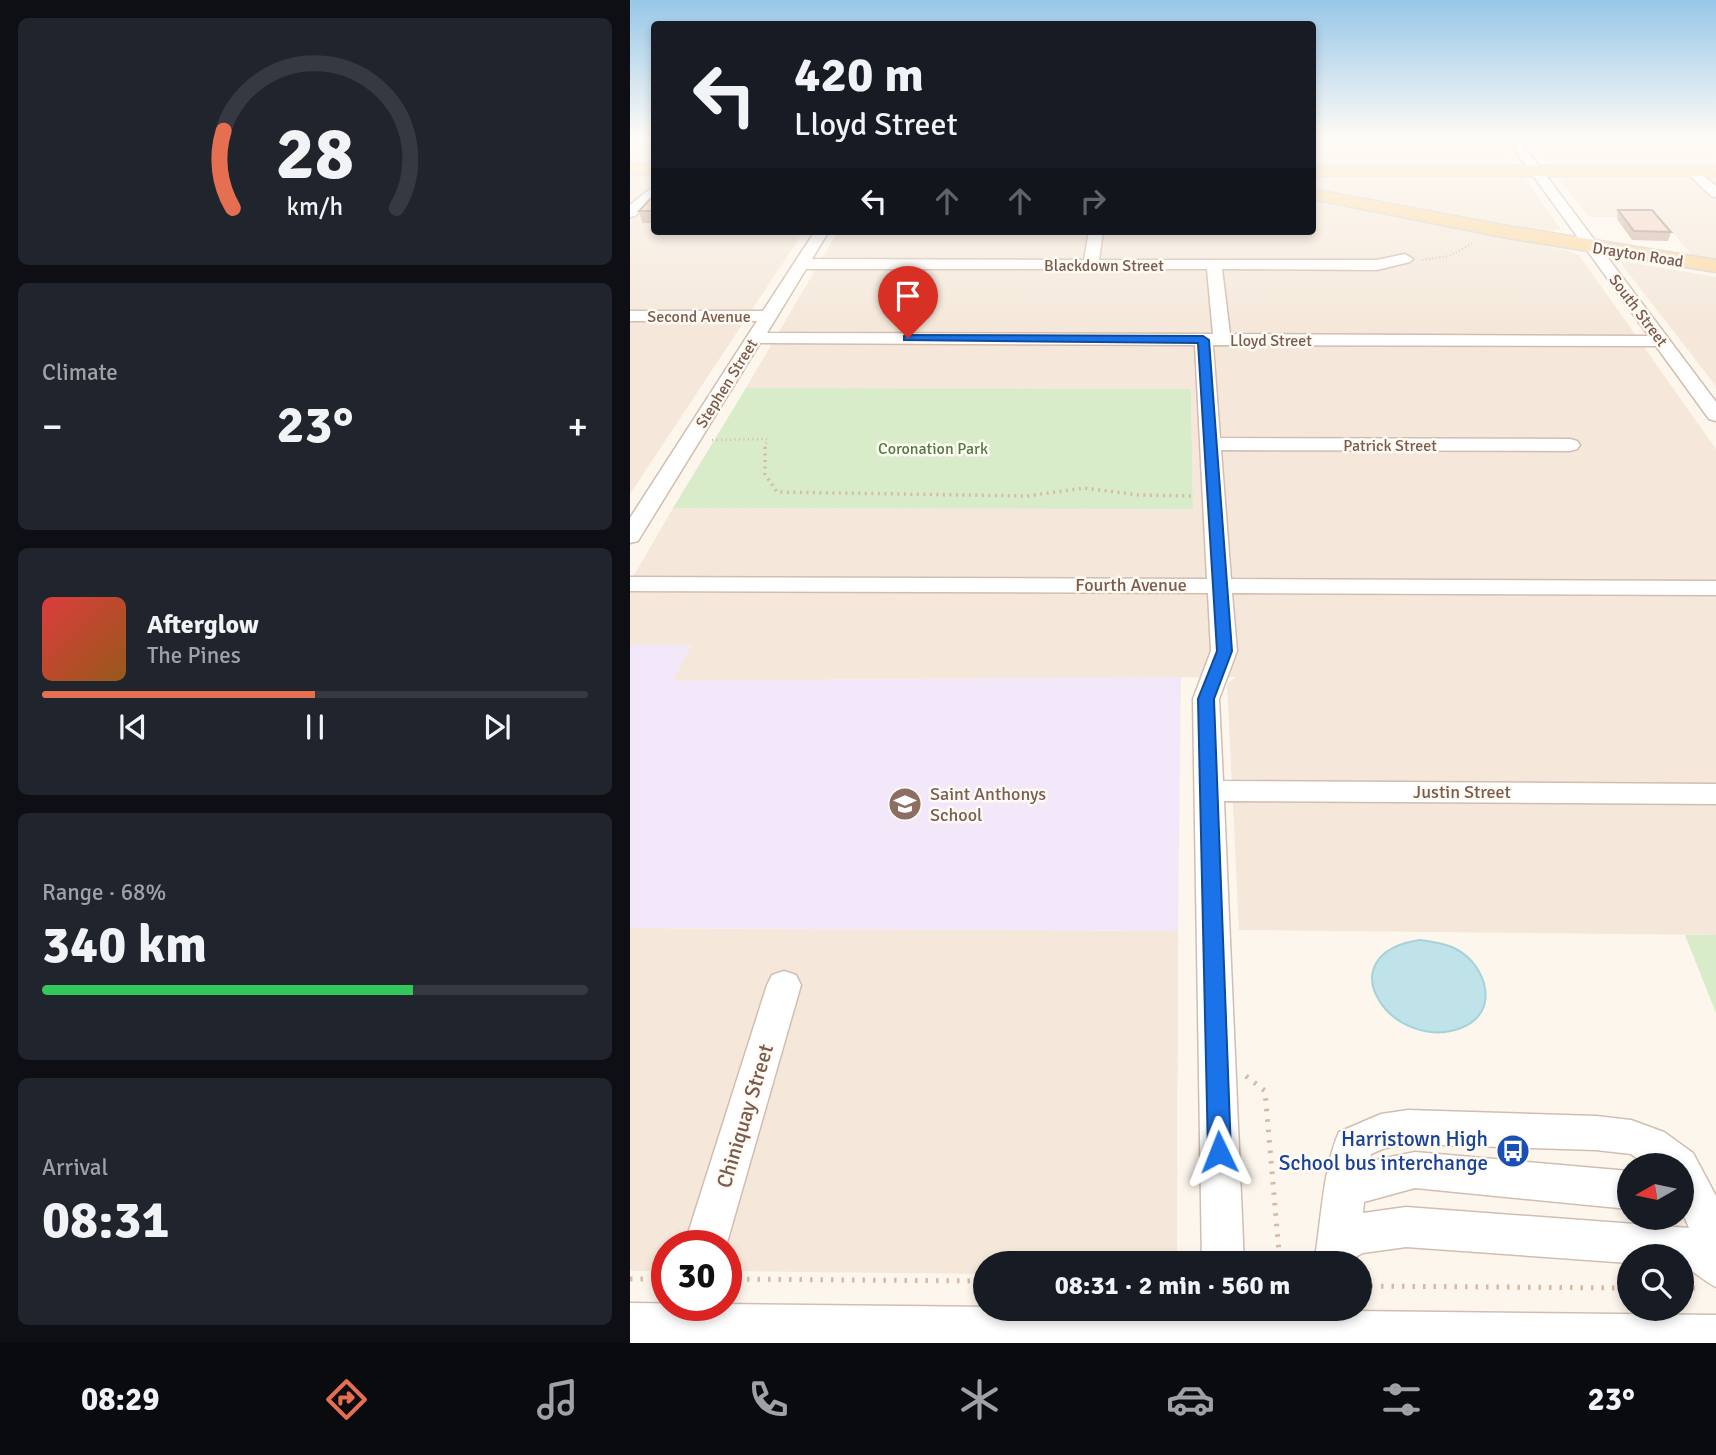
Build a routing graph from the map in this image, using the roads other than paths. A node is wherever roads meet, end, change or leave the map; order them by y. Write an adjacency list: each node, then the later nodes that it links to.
1 (643, 201): 4 (street)
2 (1348, 201): 7 (main road, Drayton Road)
3 (1558, 201): 7 (street, South Street)
4 (630, 213)
5 (820, 235): 9 (street, Stephen Street)
6 (1095, 235): 10 (street)
7 (1590, 246): 12 (main road, Drayton Road); 17 (street, South Street)
8 (1405, 259): 11 (street, Blackdown Street)
9 (802, 264): 10 (street, Blackdown Street); 14 (street, Stephen Street)
10 (1091, 264): 11 (street, Blackdown Street)
11 (1214, 265): 16 (street)
12 (1716, 266)
13 (630, 316): 14 (street, Second Avenue)
14 (768, 316): 15 (street, Stephen Street)
15 (755, 338): 16 (street, Lloyd Street); 21 (street, Stephen Street)
16 (1213, 340): 17 (street, Lloyd Street); 19 (street)
17 (1662, 341): 18 (street, South Street)
18 (1716, 415)
19 (1211, 444): 20 (street, Patrick Street); 23 (street)
20 (1570, 445)
21 (630, 536)
22 (630, 584): 23 (street, Fourth Avenue)
23 (1220, 586): 24 (street, Fourth Avenue); 25 (street)
24 (1716, 589)
25 (1208, 791): 26 (street, Justin Street); 35 (street)
26 (1716, 794)
27 (784, 985): 33 (street, Chiniquay Street)
28 (1662, 1153): 30 (street)
29 (1617, 1187): 30 (street)
30 (1344, 1192): 36 (street)
31 (1694, 1194): 34 (street)
32 (1694, 1220): 34 (street)
33 (710, 1230)
34 (1716, 1247)
35 (1223, 1251)
36 (1337, 1251)
37 (1340, 1251): 38 (street)
38 (1716, 1266)
39 (742, 1316): 40 (street)
40 (973, 1318)
41 (652, 1321): 43 (street)
42 (1330, 1321): 44 (street)
43 (630, 1325)
44 (1716, 1337)

